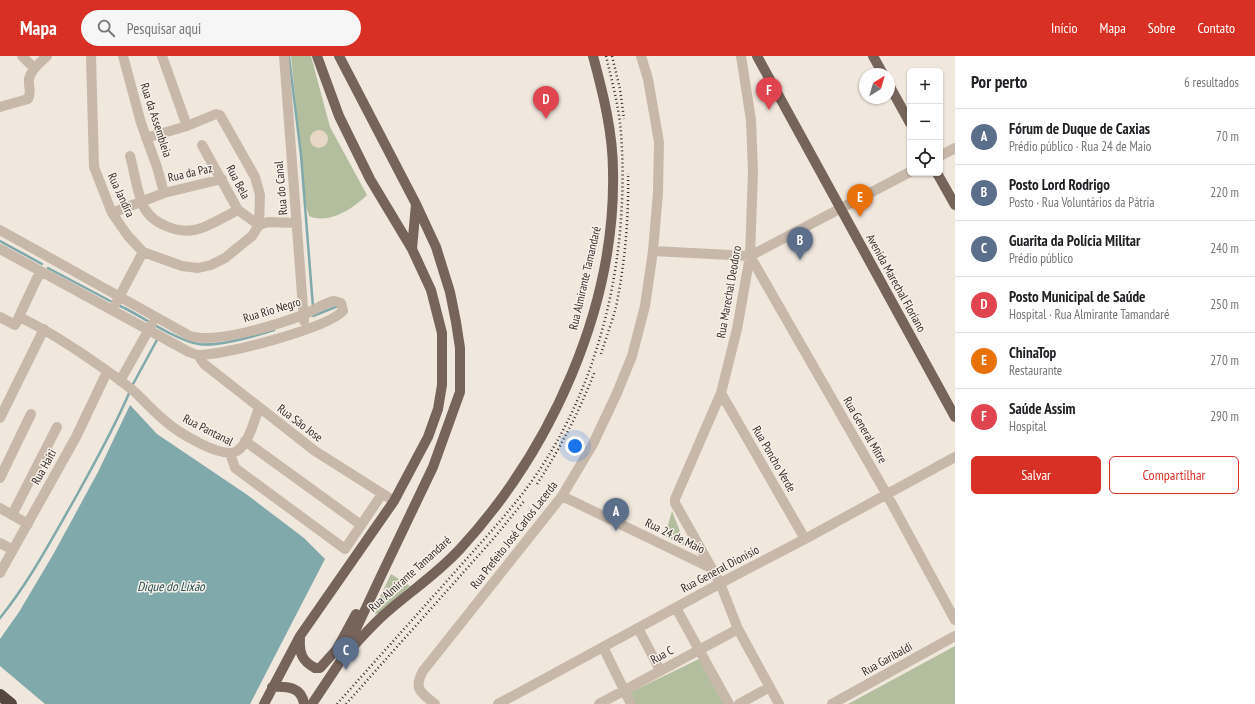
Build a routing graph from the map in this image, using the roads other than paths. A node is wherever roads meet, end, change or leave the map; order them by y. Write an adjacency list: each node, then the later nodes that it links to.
1 (22, 56): 14 (street)
2 (47, 56): 14 (street)
3 (91, 56): 34 (street, Rua Jandira)
4 (123, 56): 20 (street, Rua da Assembleia)
5 (162, 56): 19 (street)
6 (284, 56): 35 (street, Rua do Canal)
7 (317, 56): 39 (main road)
8 (339, 56): 30 (main road)
9 (594, 56): 89 (main road, Rua Almirante Tamandaré)
10 (641, 56): 40 (street, Rua Prefeito José Carlos Lacerda)
11 (741, 56): 42 (street, Rua Marechal Deodoro)
12 (757, 56): 32 (main road, Avenida Marechal Floriano)
13 (873, 56): 15 (main road)
14 (34, 68): 17 (street)
15 (880, 68)
16 (895, 96): 18 (main road)
17 (0, 107)
18 (907, 118)
19 (187, 126): 20 (street); 36 (street)
20 (146, 138): 28 (street, Rua da Assembleia)
21 (202, 145): 27 (street, Rua Bela)
22 (955, 148): 23 (street)
23 (943, 154)
24 (130, 156): 29 (street)
25 (907, 174): 32 (street)
26 (939, 176): 31 (main road)
27 (222, 180): 28 (street, Rua da Paz); 33 (street, Rua Bela)
28 (164, 193): 29 (street, Rua da Paz)
29 (141, 201): 33 (street); 34 (street, Rua da Paz)
30 (416, 204): 39 (main road); 79 (main road)
31 (955, 205)
32 (841, 209): 42 (street); 59 (main road, Avenida Marechal Floriano)
33 (238, 210): 36 (street, Rua Bela)
34 (112, 213): 41 (street, Rua Jandira)
35 (297, 223): 36 (street); 47 (street, Rua do Canal)
36 (259, 225): 41 (street, Rua Jandira)
37 (0, 230): 44 (street, Rua Sāo Jose)
38 (0, 249): 43 (street, Rua Sāo Jose)
39 (412, 249): 69 (main road)
40 (653, 251): 42 (street); 68 (street, Rua Prefeito José Carlos Lacerda)
41 (143, 252): 44 (street)
42 (750, 256): 56 (street, Rua Marechal Deodoro); 66 (street, Rua General Mitre)
43 (40, 272): 45 (street, Rua Sāo Jose); 48 (street)
44 (118, 298): 45 (street); 49 (street, Rua Sāo Jose)
45 (113, 310): 49 (street, Rua Sāo Jose)
46 (0, 317): 48 (street, Rua Pantanal)
47 (308, 318): 47 (street, Rua Rio Negro); 52 (street, Rua Rio Negro); 53 (street)
48 (17, 321): 50 (street, Rua Pantanal)
49 (153, 325): 51 (street, Rua Sāo Jose); 51 (street, Rua Sāo Jose); 55 (street)
50 (44, 329): 54 (street, Rua Pantanal); 60 (street)
51 (172, 335): 52 (street, Rua Sāo Jose); 53 (street, Rua Sāo Jose)
52 (199, 339)
53 (198, 355): 57 (street, Rua Sāo Jose)
54 (107, 372): 55 (street, Rua Pantanal); 72 (street, Rua Haiti)
55 (121, 382): 63 (street, Rua Pantanal)
56 (721, 393): 74 (street, Rua Poncho Verde); 77 (street, Rua Marechal Deodoro)
57 (259, 408): 62 (street); 67 (street, Rua Sāo Jose)
58 (32, 414): 65 (street)
59 (955, 417)
60 (0, 418)
61 (57, 427): 71 (street)
62 (245, 441): 63 (street); 73 (street)
63 (230, 453): 73 (street, Rua Pantanal)
64 (955, 456): 66 (street, Rua General Dionísio)
65 (0, 478)
66 (886, 493): 74 (street, Rua General Dionísio); 82 (street, Rua General Mitre)
67 (382, 494): 69 (street, Rua Sāo Jose); 73 (street, Rua Pantanal)
68 (562, 496): 77 (street, Rua 24 de Maio); 99 (street, Rua Prefeito José Carlos Lacerda)
69 (394, 502): 85 (main road)
70 (0, 508): 71 (street)
71 (12, 515): 72 (street)
72 (28, 524): 76 (street, Rua Haiti)
73 (361, 525)
74 (805, 539): 80 (street, Rua General Dionísio)
75 (0, 543): 76 (street)
76 (13, 550): 78 (street, Rua Haiti)
77 (711, 568): 80 (street)
78 (0, 573)
79 (380, 578): 85 (main road); 89 (main road)
80 (720, 583): 81 (street, Rua General Dionísio); 84 (street)
81 (676, 608): 83 (street, Rua General Dionísio); 88 (street)
82 (955, 620)
83 (638, 628): 87 (street, Rua General Dionísio); 90 (street)
84 (738, 629): 88 (street, Rua C); 92 (street)
85 (300, 636): 91 (main road)
86 (955, 636): 106 (street, Rua Garibaldi)
87 (603, 647): 93 (street); 100 (street, Rua General Dionísio)
88 (699, 649): 90 (street, Rua C); 103 (street)
89 (342, 659): 98 (main road)
90 (660, 670): 93 (street, Rua C)
91 (272, 687): 96 (main road); 97 (main road)
92 (770, 687): 104 (street); 105 (street)
93 (624, 690): 101 (street, Rua C); 102 (street)
94 (0, 695): 95 (highway)
95 (11, 704)
96 (264, 704)
97 (304, 704)
98 (312, 704)
99 (435, 704)
100 (498, 704)
101 (599, 704)
102 (631, 704)
103 (729, 704)
104 (739, 704)
105 (779, 704)
106 (832, 704)

